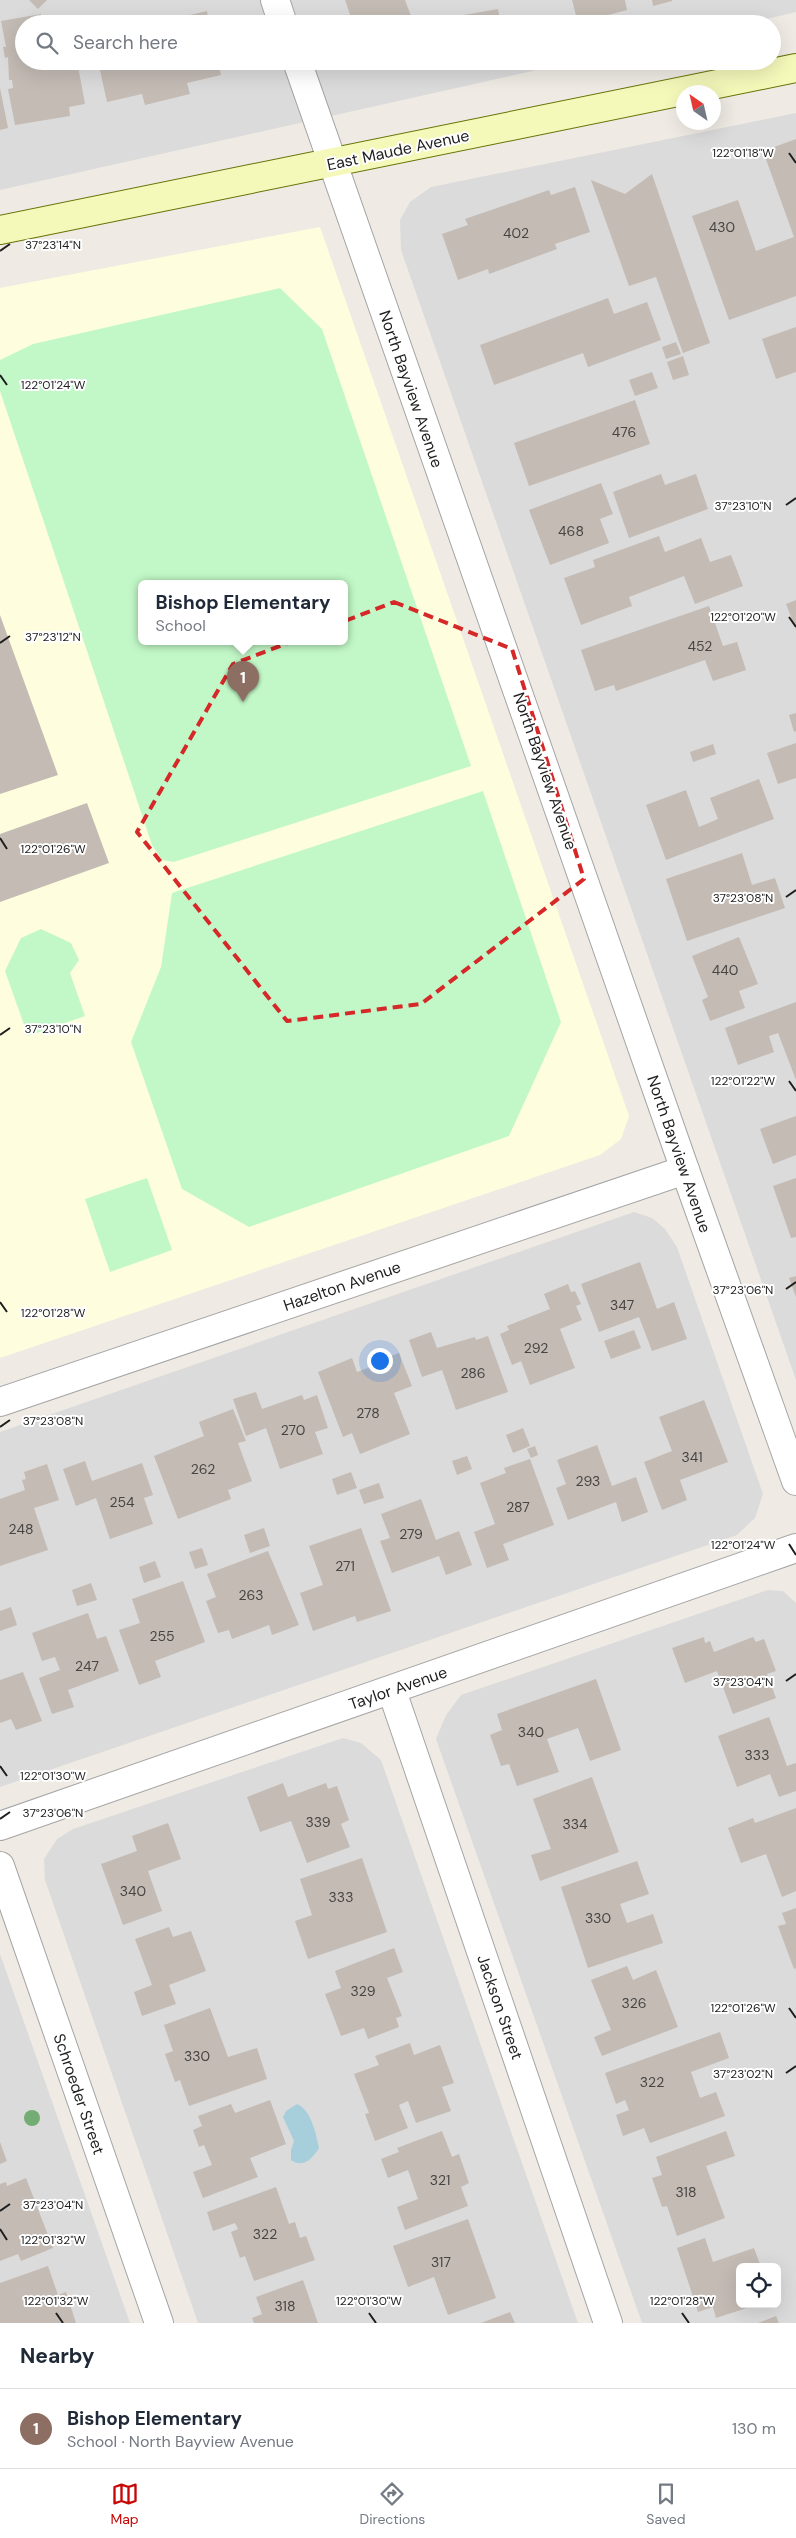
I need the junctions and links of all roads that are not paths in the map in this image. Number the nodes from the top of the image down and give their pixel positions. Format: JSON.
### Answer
{"nodes":[{"id":1,"x":275,"y":0,"type":"edge"},
{"id":2,"x":280,"y":15,"type":"edge"},
{"id":3,"x":796,"y":68,"type":"edge"},
{"id":4,"x":300,"y":70,"type":"edge"},
{"id":5,"x":333,"y":163,"type":"junction"},
{"id":6,"x":0,"y":230,"type":"edge"},
{"id":7,"x":685,"y":1170,"type":"junction"},
{"id":8,"x":0,"y":1402,"type":"edge"},
{"id":9,"x":796,"y":1481,"type":"edge"},
{"id":10,"x":796,"y":1548,"type":"edge"},
{"id":11,"x":392,"y":1690,"type":"junction"},
{"id":12,"x":0,"y":1826,"type":"edge"},
{"id":13,"x":0,"y":1866,"type":"edge"},
{"id":14,"x":158,"y":2323,"type":"edge"},
{"id":15,"x":608,"y":2323,"type":"edge"}],
"edges":[{"from":1,"to":2,"type":"street"},
{"from":3,"to":5,"type":"street","name":"East Maude Avenue"},
{"from":4,"to":5,"type":"street","name":"North Bayview Avenue"},
{"from":5,"to":6,"type":"street","name":"East Maude Avenue"},
{"from":5,"to":7,"type":"street","name":"North Bayview Avenue"},
{"from":7,"to":8,"type":"street","name":"Hazelton Avenue"},
{"from":7,"to":9,"type":"street","name":"North Bayview Avenue"},
{"from":10,"to":11,"type":"street","name":"Taylor Avenue"},
{"from":11,"to":12,"type":"street","name":"Taylor Avenue"},
{"from":11,"to":15,"type":"street","name":"Jackson Street"},
{"from":13,"to":14,"type":"street","name":"Schroeder Street"}]}
